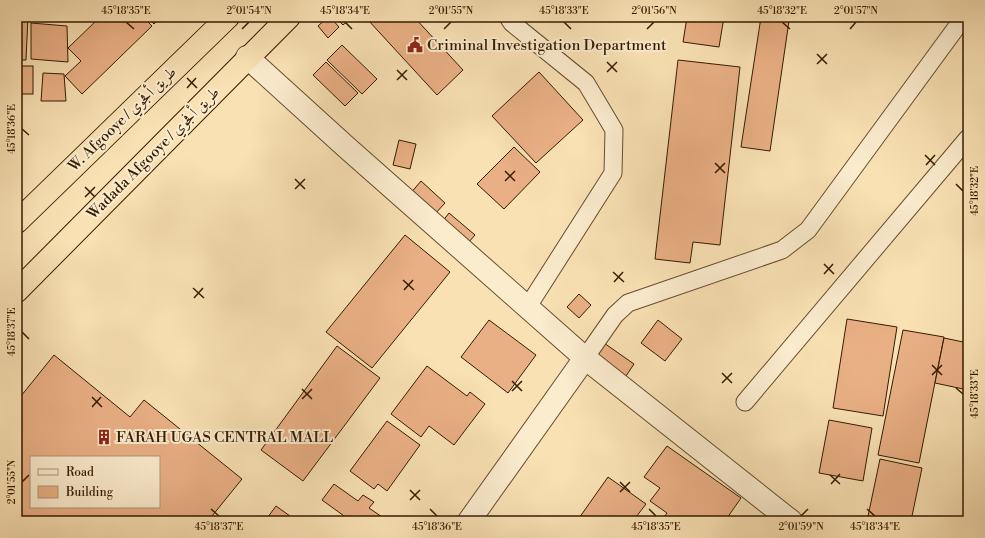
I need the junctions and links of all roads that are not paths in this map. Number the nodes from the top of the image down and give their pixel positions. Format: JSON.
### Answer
{"nodes":[{"id":1,"x":228,"y":17,"type":"edge"},
{"id":2,"x":289,"y":17,"type":"edge"},
{"id":3,"x":508,"y":17,"type":"edge"},
{"id":4,"x":964,"y":17,"type":"edge"},
{"id":5,"x":248,"y":57,"type":"junction"},
{"id":6,"x":968,"y":138,"type":"edge"},
{"id":7,"x":17,"y":222,"type":"edge"},
{"id":8,"x":17,"y":291,"type":"edge"},
{"id":9,"x":527,"y":308,"type":"junction"},
{"id":10,"x":585,"y":358,"type":"junction"},
{"id":11,"x":745,"y":402,"type":"dead end"},
{"id":12,"x":470,"y":521,"type":"edge"},
{"id":13,"x":791,"y":521,"type":"edge"}],
"edges":[{"from":1,"to":7,"type":"highway","name":"W. Afgooye / طريق أفجوي"},
{"from":2,"to":5,"type":"highway","name":"Wadada Afgooye / طريق أفجوي"},
{"from":3,"to":9,"type":"lane"},
{"from":4,"to":10,"type":"lane"},
{"from":5,"to":8,"type":"highway","name":"Wadada Afgooye / طريق أفجوي"},
{"from":5,"to":9,"type":"street"},
{"from":6,"to":11,"type":"lane"},
{"from":9,"to":10,"type":"street"},
{"from":10,"to":12,"type":"street"},
{"from":10,"to":13,"type":"street"}]}
